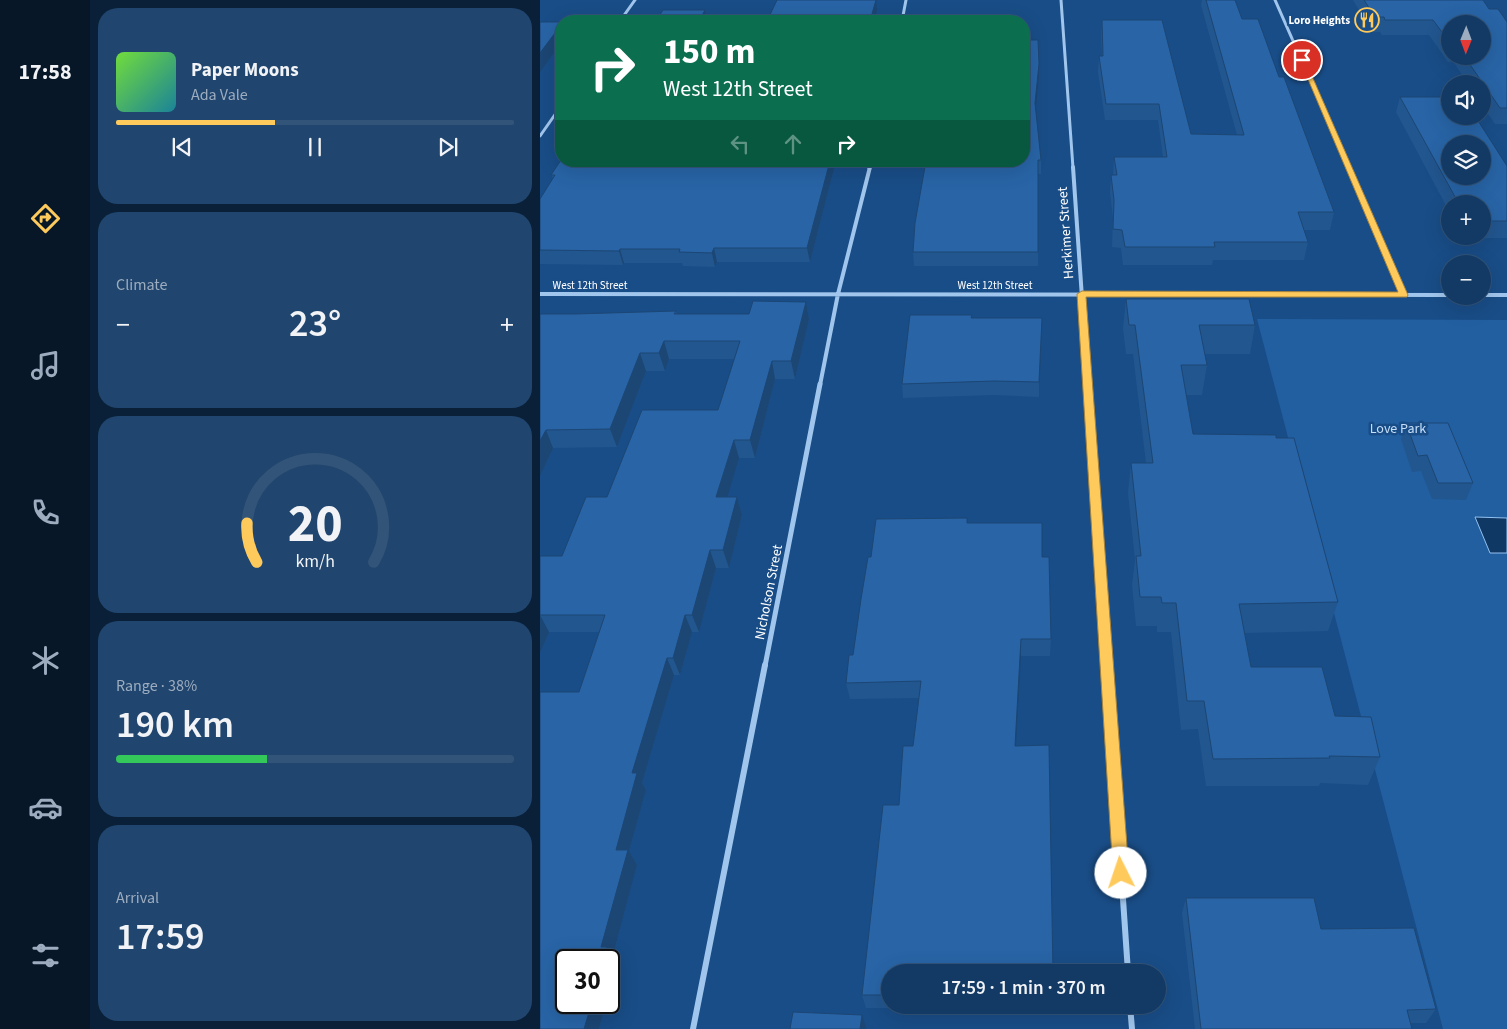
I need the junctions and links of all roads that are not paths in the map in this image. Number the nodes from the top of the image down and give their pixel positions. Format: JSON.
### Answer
{"nodes":[{"id":1,"x":635,"y":0,"type":"edge"},
{"id":2,"x":906,"y":0,"type":"edge"},
{"id":3,"x":1061,"y":0,"type":"edge"},
{"id":4,"x":1276,"y":0,"type":"edge"},
{"id":5,"x":624,"y":15,"type":"edge"},
{"id":6,"x":903,"y":15,"type":"edge"},
{"id":7,"x":555,"y":115,"type":"edge"},
{"id":8,"x":540,"y":136,"type":"edge"},
{"id":9,"x":870,"y":167,"type":"edge"},
{"id":10,"x":540,"y":294,"type":"edge"},
{"id":11,"x":838,"y":294,"type":"junction"},
{"id":12,"x":1082,"y":294,"type":"junction"},
{"id":13,"x":1404,"y":295,"type":"junction"},
{"id":14,"x":1441,"y":295,"type":"edge"},
{"id":15,"x":1491,"y":295,"type":"edge"},
{"id":16,"x":1507,"y":295,"type":"edge"},
{"id":17,"x":1127,"y":964,"type":"edge"},
{"id":18,"x":1131,"y":1014,"type":"edge"},
{"id":19,"x":694,"y":1029,"type":"edge"},
{"id":20,"x":1132,"y":1029,"type":"edge"}],
"edges":[{"from":1,"to":5,"type":"street"},
{"from":2,"to":6,"type":"street"},
{"from":3,"to":12,"type":"street","name":"Herkimer Street"},
{"from":4,"to":13,"type":"street"},
{"from":7,"to":8,"type":"street"},
{"from":9,"to":11,"type":"street","name":"Nicholson Street"},
{"from":10,"to":11,"type":"street","name":"West 12th Street"},
{"from":11,"to":12,"type":"street","name":"West 12th Street"},
{"from":11,"to":19,"type":"street","name":"Nicholson Street"},
{"from":12,"to":13,"type":"street","name":"West 12th Street"},
{"from":12,"to":17,"type":"street","name":"Herkimer Street"},
{"from":13,"to":14,"type":"street","name":"West 12th Street"},
{"from":15,"to":16,"type":"street"},
{"from":18,"to":20,"type":"street"}]}
